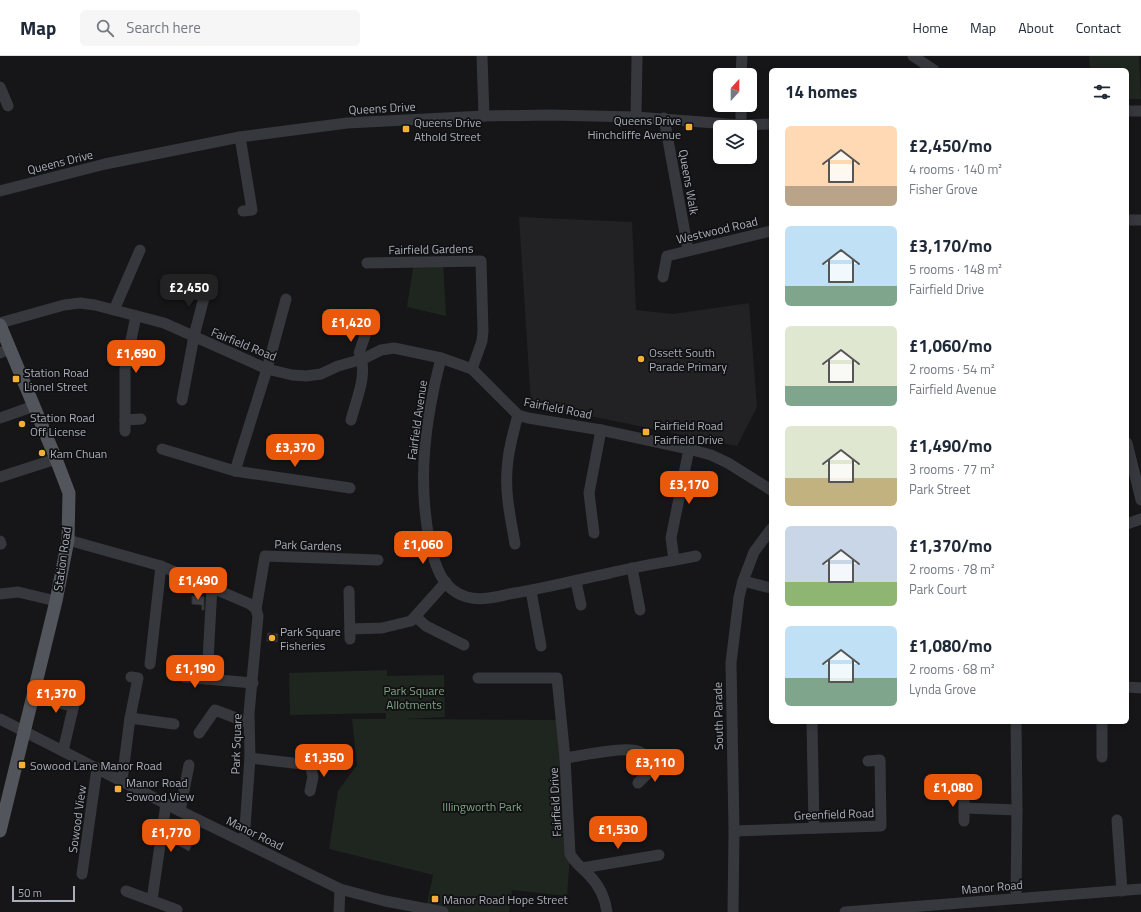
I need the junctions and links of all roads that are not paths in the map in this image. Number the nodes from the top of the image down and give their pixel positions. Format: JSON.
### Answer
{"nodes":[{"id":1,"x":482,"y":56,"type":"edge"},
{"id":2,"x":637,"y":56,"type":"edge"},
{"id":3,"x":742,"y":56,"type":"edge"},
{"id":4,"x":913,"y":56,"type":"edge"},
{"id":5,"x":741,"y":68,"type":"edge"},
{"id":6,"x":931,"y":68,"type":"edge"},
{"id":7,"x":0,"y":87,"type":"edge"},
{"id":8,"x":8,"y":106,"type":"dead end"},
{"id":9,"x":1129,"y":111,"type":"edge"},
{"id":10,"x":1141,"y":111,"type":"edge"},
{"id":11,"x":484,"y":116,"type":"junction"},
{"id":12,"x":636,"y":117,"type":"junction"},
{"id":13,"x":664,"y":118,"type":"junction"},
{"id":14,"x":713,"y":122,"type":"edge"},
{"id":15,"x":757,"y":124,"type":"edge"},
{"id":16,"x":769,"y":124,"type":"edge"},
{"id":17,"x":240,"y":137,"type":"junction"},
{"id":18,"x":0,"y":191,"type":"edge"},
{"id":19,"x":243,"y":212,"type":"dead end"},
{"id":20,"x":1129,"y":220,"type":"edge"},
{"id":21,"x":1141,"y":220,"type":"edge"},
{"id":22,"x":769,"y":231,"type":"edge"},
{"id":23,"x":140,"y":250,"type":"dead end"},
{"id":24,"x":688,"y":250,"type":"junction"},
{"id":25,"x":368,"y":263,"type":"dead end"},
{"id":26,"x":663,"y":277,"type":"dead end"},
{"id":27,"x":207,"y":286,"type":"dead end"},
{"id":28,"x":286,"y":299,"type":"dead end"},
{"id":29,"x":114,"y":310,"type":"junction"},
{"id":30,"x":136,"y":316,"type":"junction"},
{"id":31,"x":0,"y":324,"type":"edge"},
{"id":32,"x":369,"y":324,"type":"dead end"},
{"id":33,"x":194,"y":336,"type":"junction"},
{"id":34,"x":5,"y":351,"type":"edge"},
{"id":35,"x":441,"y":358,"type":"junction"},
{"id":36,"x":362,"y":359,"type":"junction"},
{"id":37,"x":267,"y":369,"type":"junction"},
{"id":38,"x":472,"y":369,"type":"junction"},
{"id":39,"x":182,"y":400,"type":"dead end"},
{"id":40,"x":34,"y":406,"type":"junction"},
{"id":41,"x":518,"y":415,"type":"junction"},
{"id":42,"x":0,"y":418,"type":"edge"},
{"id":43,"x":141,"y":419,"type":"dead end"},
{"id":44,"x":351,"y":420,"type":"dead end"},
{"id":45,"x":601,"y":430,"type":"junction"},
{"id":46,"x":689,"y":448,"type":"junction"},
{"id":47,"x":162,"y":449,"type":"dead end"},
{"id":48,"x":1129,"y":450,"type":"edge"},
{"id":49,"x":56,"y":459,"type":"junction"},
{"id":50,"x":235,"y":471,"type":"junction"},
{"id":51,"x":0,"y":477,"type":"edge"},
{"id":52,"x":350,"y":488,"type":"dead end"},
{"id":53,"x":769,"y":489,"type":"edge"},
{"id":54,"x":1141,"y":500,"type":"edge"},
{"id":55,"x":1141,"y":519,"type":"edge"},
{"id":56,"x":1129,"y":523,"type":"edge"},
{"id":57,"x":769,"y":532,"type":"edge"},
{"id":58,"x":594,"y":533,"type":"dead end"},
{"id":59,"x":68,"y":540,"type":"junction"},
{"id":60,"x":515,"y":544,"type":"dead end"},
{"id":61,"x":696,"y":556,"type":"dead end"},
{"id":62,"x":378,"y":560,"type":"dead end"},
{"id":63,"x":674,"y":560,"type":"junction"},
{"id":64,"x":161,"y":566,"type":"junction"},
{"id":65,"x":632,"y":568,"type":"junction"},
{"id":66,"x":744,"y":581,"type":"junction"},
{"id":67,"x":446,"y":582,"type":"junction"},
{"id":68,"x":576,"y":582,"type":"junction"},
{"id":69,"x":212,"y":586,"type":"junction"},
{"id":70,"x":769,"y":587,"type":"edge"},
{"id":71,"x":350,"y":591,"type":"dead end"},
{"id":72,"x":531,"y":591,"type":"junction"},
{"id":73,"x":0,"y":594,"type":"edge"},
{"id":74,"x":56,"y":601,"type":"junction"},
{"id":75,"x":581,"y":605,"type":"dead end"},
{"id":76,"x":256,"y":609,"type":"junction"},
{"id":77,"x":640,"y":610,"type":"dead end"},
{"id":78,"x":416,"y":617,"type":"junction"},
{"id":79,"x":464,"y":645,"type":"dead end"},
{"id":80,"x":541,"y":646,"type":"dead end"},
{"id":81,"x":150,"y":664,"type":"dead end"},
{"id":82,"x":131,"y":677,"type":"dead end"},
{"id":83,"x":184,"y":677,"type":"dead end"},
{"id":84,"x":208,"y":678,"type":"junction"},
{"id":85,"x":478,"y":678,"type":"dead end"},
{"id":86,"x":253,"y":683,"type":"junction"},
{"id":87,"x":1129,"y":687,"type":"edge"},
{"id":88,"x":1141,"y":688,"type":"edge"},
{"id":89,"x":46,"y":700,"type":"dead end"},
{"id":90,"x":130,"y":718,"type":"junction"},
{"id":91,"x":0,"y":719,"type":"edge"},
{"id":92,"x":249,"y":723,"type":"junction"},
{"id":93,"x":174,"y":724,"type":"dead end"},
{"id":94,"x":812,"y":724,"type":"edge"},
{"id":95,"x":1016,"y":724,"type":"edge"},
{"id":96,"x":1102,"y":724,"type":"edge"},
{"id":97,"x":23,"y":730,"type":"junction"},
{"id":98,"x":199,"y":733,"type":"dead end"},
{"id":99,"x":63,"y":751,"type":"junction"},
{"id":100,"x":325,"y":756,"type":"dead end"},
{"id":101,"x":1102,"y":757,"type":"dead end"},
{"id":102,"x":250,"y":758,"type":"junction"},
{"id":103,"x":565,"y":758,"type":"junction"},
{"id":104,"x":868,"y":761,"type":"dead end"},
{"id":105,"x":189,"y":765,"type":"dead end"},
{"id":106,"x":310,"y":765,"type":"junction"},
{"id":107,"x":97,"y":768,"type":"junction"},
{"id":108,"x":665,"y":768,"type":"dead end"},
{"id":109,"x":652,"y":770,"type":"junction"},
{"id":110,"x":122,"y":780,"type":"junction"},
{"id":111,"x":638,"y":783,"type":"dead end"},
{"id":112,"x":310,"y":791,"type":"dead end"},
{"id":113,"x":964,"y":794,"type":"dead end"},
{"id":114,"x":166,"y":804,"type":"junction"},
{"id":115,"x":964,"y":808,"type":"junction"},
{"id":116,"x":1017,"y":810,"type":"junction"},
{"id":117,"x":180,"y":811,"type":"junction"},
{"id":118,"x":1117,"y":820,"type":"dead end"},
{"id":119,"x":964,"y":821,"type":"dead end"},
{"id":120,"x":814,"y":828,"type":"junction"},
{"id":121,"x":0,"y":831,"type":"edge"},
{"id":122,"x":734,"y":831,"type":"junction"},
{"id":123,"x":244,"y":842,"type":"junction"},
{"id":124,"x":659,"y":854,"type":"dead end"},
{"id":125,"x":582,"y":868,"type":"junction"},
{"id":126,"x":82,"y":874,"type":"dead end"},
{"id":127,"x":340,"y":889,"type":"junction"},
{"id":128,"x":1141,"y":889,"type":"edge"},
{"id":129,"x":126,"y":891,"type":"dead end"},
{"id":130,"x":1122,"y":891,"type":"junction"},
{"id":131,"x":1016,"y":898,"type":"junction"},
{"id":132,"x":152,"y":900,"type":"junction"},
{"id":133,"x":177,"y":910,"type":"dead end"},
{"id":134,"x":339,"y":912,"type":"edge"},
{"id":135,"x":443,"y":912,"type":"edge"},
{"id":136,"x":607,"y":912,"type":"edge"},
{"id":137,"x":733,"y":912,"type":"edge"},
{"id":138,"x":845,"y":912,"type":"edge"}],
"edges":[{"from":1,"to":11,"type":"street"},
{"from":2,"to":12,"type":"street"},
{"from":3,"to":5,"type":"street"},
{"from":4,"to":6,"type":"street"},
{"from":7,"to":8,"type":"street"},
{"from":9,"to":10,"type":"street"},
{"from":11,"to":12,"type":"street","name":"Queens Drive"},
{"from":11,"to":17,"type":"street","name":"Queens Drive"},
{"from":12,"to":13,"type":"street","name":"Queens Drive"},
{"from":13,"to":14,"type":"street","name":"Queens Drive"},
{"from":13,"to":24,"type":"street","name":"Queens Walk"},
{"from":15,"to":16,"type":"street","name":"Queens Drive"},
{"from":17,"to":18,"type":"street","name":"Queens Drive"},
{"from":17,"to":19,"type":"street"},
{"from":20,"to":21,"type":"street"},
{"from":22,"to":24,"type":"street","name":"Westwood Road"},
{"from":23,"to":29,"type":"street"},
{"from":24,"to":26,"type":"street","name":"Westwood Road"},
{"from":25,"to":38,"type":"street","name":"Fairfield Gardens"},
{"from":27,"to":33,"type":"street"},
{"from":28,"to":37,"type":"street"},
{"from":29,"to":30,"type":"street","name":"Fairfield Road"},
{"from":29,"to":31,"type":"street","name":"Fairfield Road"},
{"from":30,"to":33,"type":"street","name":"Fairfield Road"},
{"from":30,"to":43,"type":"street"},
{"from":31,"to":34,"type":"main road","name":"Station Road"},
{"from":32,"to":36,"type":"street"},
{"from":33,"to":37,"type":"street","name":"Fairfield Road"},
{"from":33,"to":39,"type":"street"},
{"from":34,"to":40,"type":"main road","name":"Station Road"},
{"from":35,"to":36,"type":"street","name":"Fairfield Road"},
{"from":35,"to":38,"type":"street","name":"Fairfield Road"},
{"from":35,"to":67,"type":"street","name":"Fairfield Avenue"},
{"from":36,"to":37,"type":"street","name":"Fairfield Road"},
{"from":36,"to":44,"type":"street"},
{"from":37,"to":50,"type":"street"},
{"from":38,"to":41,"type":"street","name":"Fairfield Road"},
{"from":40,"to":42,"type":"street"},
{"from":40,"to":49,"type":"main road","name":"Station Road"},
{"from":41,"to":45,"type":"street","name":"Fairfield Road"},
{"from":41,"to":60,"type":"street"},
{"from":45,"to":46,"type":"street","name":"Fairfield Road"},
{"from":45,"to":58,"type":"street"},
{"from":46,"to":53,"type":"street","name":"Fairfield Road"},
{"from":46,"to":63,"type":"street"},
{"from":47,"to":50,"type":"street"},
{"from":48,"to":54,"type":"street"},
{"from":49,"to":51,"type":"street"},
{"from":49,"to":59,"type":"main road","name":"Station Road"},
{"from":50,"to":52,"type":"street"},
{"from":55,"to":56,"type":"street"},
{"from":57,"to":66,"type":"street","name":"South Parade"},
{"from":59,"to":64,"type":"street"},
{"from":59,"to":74,"type":"main road","name":"Station Road"},
{"from":61,"to":63,"type":"street"},
{"from":62,"to":76,"type":"street","name":"Park Gardens"},
{"from":63,"to":65,"type":"street"},
{"from":64,"to":69,"type":"street"},
{"from":64,"to":81,"type":"street"},
{"from":65,"to":68,"type":"street","name":"Fairfield Avenue"},
{"from":65,"to":77,"type":"street"},
{"from":66,"to":70,"type":"street"},
{"from":66,"to":122,"type":"street","name":"South Parade"},
{"from":67,"to":72,"type":"street","name":"Fairfield Avenue"},
{"from":67,"to":78,"type":"street"},
{"from":68,"to":72,"type":"street","name":"Fairfield Avenue"},
{"from":68,"to":75,"type":"street"},
{"from":69,"to":76,"type":"street"},
{"from":69,"to":84,"type":"street"},
{"from":71,"to":78,"type":"street"},
{"from":72,"to":80,"type":"street"},
{"from":73,"to":74,"type":"street"},
{"from":74,"to":97,"type":"main road","name":"Station Road"},
{"from":76,"to":86,"type":"street","name":"Park Square"},
{"from":78,"to":79,"type":"street"},
{"from":82,"to":90,"type":"street"},
{"from":83,"to":84,"type":"street"},
{"from":84,"to":86,"type":"street"},
{"from":85,"to":103,"type":"street","name":"Fairfield Drive"},
{"from":86,"to":92,"type":"street","name":"Park Square"},
{"from":87,"to":88,"type":"street"},
{"from":89,"to":99,"type":"street"},
{"from":90,"to":93,"type":"street"},
{"from":90,"to":110,"type":"street"},
{"from":91,"to":97,"type":"street","name":"Manor Road"},
{"from":92,"to":98,"type":"street"},
{"from":92,"to":102,"type":"street","name":"Park Square"},
{"from":94,"to":120,"type":"street"},
{"from":95,"to":116,"type":"street"},
{"from":96,"to":101,"type":"street"},
{"from":97,"to":99,"type":"street","name":"Manor Road"},
{"from":97,"to":121,"type":"main road","name":"Station Road"},
{"from":99,"to":107,"type":"street","name":"Manor Road"},
{"from":100,"to":106,"type":"street"},
{"from":102,"to":106,"type":"street"},
{"from":102,"to":123,"type":"street","name":"Park Square"},
{"from":103,"to":109,"type":"street"},
{"from":103,"to":125,"type":"street","name":"Fairfield Drive"},
{"from":104,"to":120,"type":"street","name":"Greenfield Road"},
{"from":105,"to":117,"type":"street"},
{"from":106,"to":112,"type":"street"},
{"from":107,"to":110,"type":"street","name":"Manor Road"},
{"from":107,"to":126,"type":"street","name":"Sowood View"},
{"from":108,"to":109,"type":"street"},
{"from":109,"to":111,"type":"street"},
{"from":110,"to":114,"type":"street","name":"Manor Road"},
{"from":113,"to":115,"type":"street"},
{"from":114,"to":117,"type":"street","name":"Manor Road"},
{"from":114,"to":132,"type":"street"},
{"from":115,"to":116,"type":"street"},
{"from":115,"to":119,"type":"street"},
{"from":116,"to":131,"type":"street"},
{"from":117,"to":123,"type":"street","name":"Manor Road"},
{"from":118,"to":130,"type":"street"},
{"from":120,"to":122,"type":"street","name":"Greenfield Road"},
{"from":122,"to":137,"type":"street","name":"South Parade"},
{"from":123,"to":127,"type":"street","name":"Manor Road"},
{"from":124,"to":125,"type":"street"},
{"from":125,"to":136,"type":"street","name":"Fairfield Drive"},
{"from":127,"to":134,"type":"street"},
{"from":127,"to":135,"type":"street","name":"Manor Road"},
{"from":128,"to":130,"type":"street","name":"Manor Road"},
{"from":129,"to":132,"type":"street"},
{"from":130,"to":131,"type":"street","name":"Manor Road"},
{"from":131,"to":138,"type":"street","name":"Manor Road"},
{"from":132,"to":133,"type":"street"}]}
